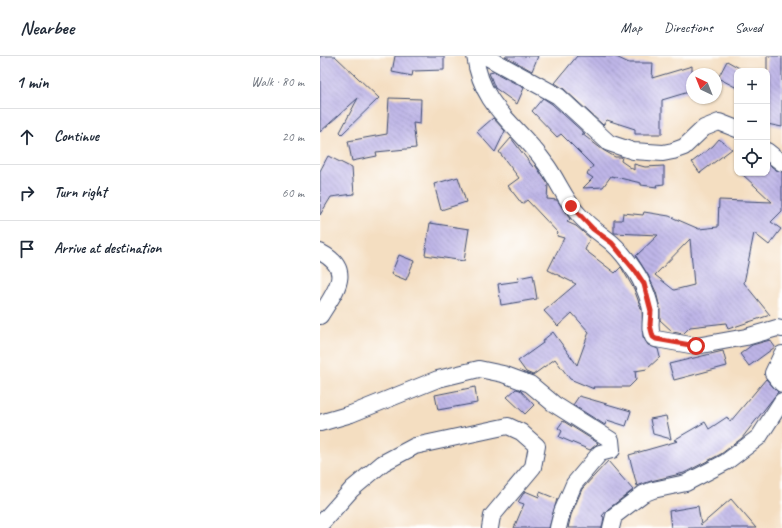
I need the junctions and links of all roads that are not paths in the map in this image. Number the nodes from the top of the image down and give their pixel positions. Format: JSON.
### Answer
{"nodes":[{"id":1,"x":475,"y":56,"type":"edge"},
{"id":2,"x":485,"y":56,"type":"edge"},
{"id":3,"x":734,"y":128,"type":"edge"},
{"id":4,"x":770,"y":154,"type":"edge"},
{"id":5,"x":782,"y":164,"type":"edge"},
{"id":6,"x":320,"y":252,"type":"edge"},
{"id":7,"x":320,"y":316,"type":"edge"},
{"id":8,"x":782,"y":329,"type":"edge"},
{"id":9,"x":782,"y":354,"type":"edge"},
{"id":10,"x":782,"y":384,"type":"edge"},
{"id":11,"x":782,"y":401,"type":"edge"},
{"id":12,"x":320,"y":423,"type":"edge"},
{"id":13,"x":320,"y":525,"type":"edge"},
{"id":14,"x":490,"y":528,"type":"edge"},
{"id":15,"x":558,"y":528,"type":"edge"},
{"id":16,"x":612,"y":528,"type":"edge"}],
"edges":[{"from":1,"to":8,"type":"street"},
{"from":2,"to":3,"type":"street"},
{"from":4,"to":5,"type":"street"},
{"from":6,"to":7,"type":"street"},
{"from":9,"to":10,"type":"street"},
{"from":11,"to":16,"type":"street"},
{"from":12,"to":15,"type":"street"},
{"from":13,"to":14,"type":"street"}]}
